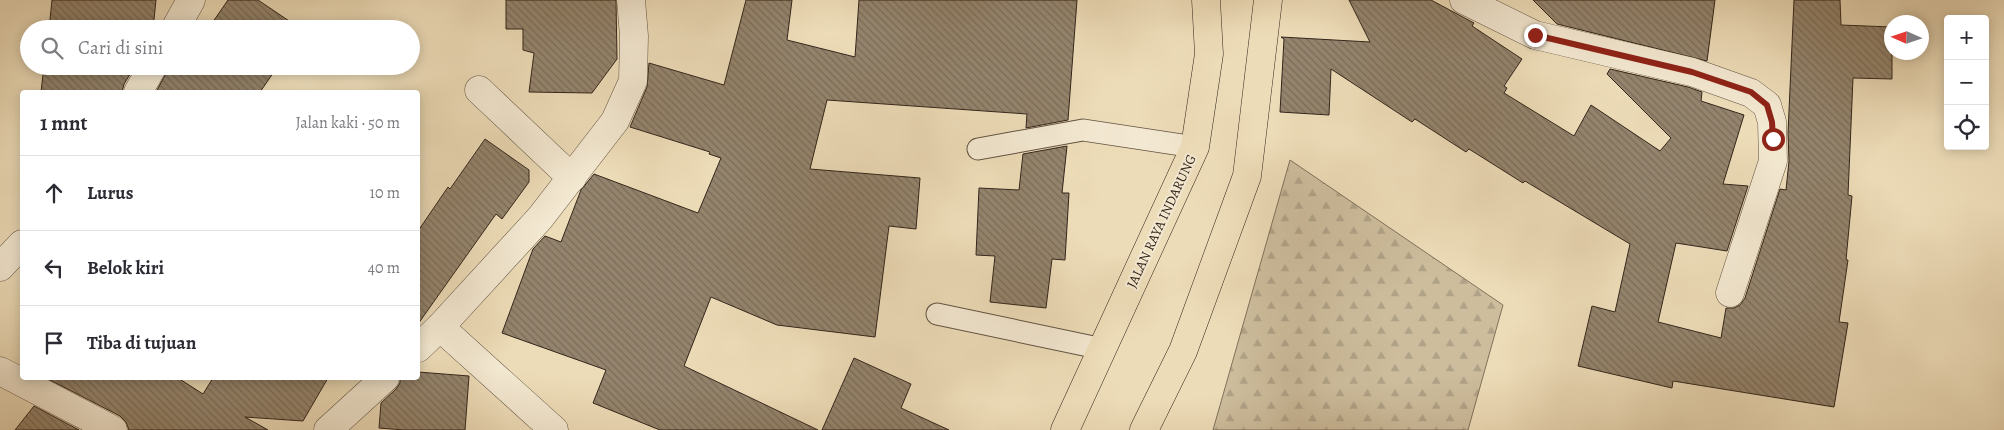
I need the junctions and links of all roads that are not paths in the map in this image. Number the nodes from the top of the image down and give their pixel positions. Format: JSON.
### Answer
{"nodes":[{"id":1,"x":191,"y":0,"type":"edge"},
{"id":2,"x":631,"y":0,"type":"edge"},
{"id":3,"x":1206,"y":0,"type":"edge"},
{"id":4,"x":1268,"y":0,"type":"edge"},
{"id":5,"x":1464,"y":0,"type":"edge"},
{"id":6,"x":180,"y":20,"type":"edge"},
{"id":7,"x":148,"y":75,"type":"edge"},
{"id":8,"x":139,"y":90,"type":"edge"},
{"id":9,"x":479,"y":90,"type":"dead end"},
{"id":10,"x":1195,"y":147,"type":"junction"},
{"id":11,"x":978,"y":149,"type":"dead end"},
{"id":12,"x":572,"y":178,"type":"junction"},
{"id":13,"x":20,"y":246,"type":"edge"},
{"id":14,"x":0,"y":267,"type":"edge"},
{"id":15,"x":1730,"y":293,"type":"dead end"},
{"id":16,"x":938,"y":314,"type":"dead end"},
{"id":17,"x":440,"y":327,"type":"junction"},
{"id":18,"x":420,"y":346,"type":"edge"},
{"id":19,"x":1103,"y":349,"type":"junction"},
{"id":20,"x":0,"y":371,"type":"edge"},
{"id":21,"x":383,"y":380,"type":"edge"},
{"id":22,"x":113,"y":430,"type":"edge"},
{"id":23,"x":328,"y":430,"type":"edge"},
{"id":24,"x":554,"y":430,"type":"edge"},
{"id":25,"x":1064,"y":430,"type":"edge"},
{"id":26,"x":1144,"y":430,"type":"edge"}],
"edges":[{"from":1,"to":6,"type":"street"},
{"from":2,"to":12,"type":"street"},
{"from":3,"to":10,"type":"highway","name":"JALAN RAYA INDARUNG"},
{"from":4,"to":26,"type":"highway"},
{"from":5,"to":15,"type":"street"},
{"from":7,"to":8,"type":"street"},
{"from":9,"to":12,"type":"street"},
{"from":10,"to":11,"type":"lane"},
{"from":10,"to":19,"type":"highway","name":"JALAN RAYA INDARUNG"},
{"from":12,"to":17,"type":"street"},
{"from":13,"to":14,"type":"street"},
{"from":16,"to":19,"type":"lane"},
{"from":17,"to":18,"type":"street"},
{"from":17,"to":24,"type":"street"},
{"from":19,"to":25,"type":"highway","name":"JALAN RAYA INDARUNG"},
{"from":20,"to":22,"type":"street"},
{"from":21,"to":23,"type":"street"}]}
